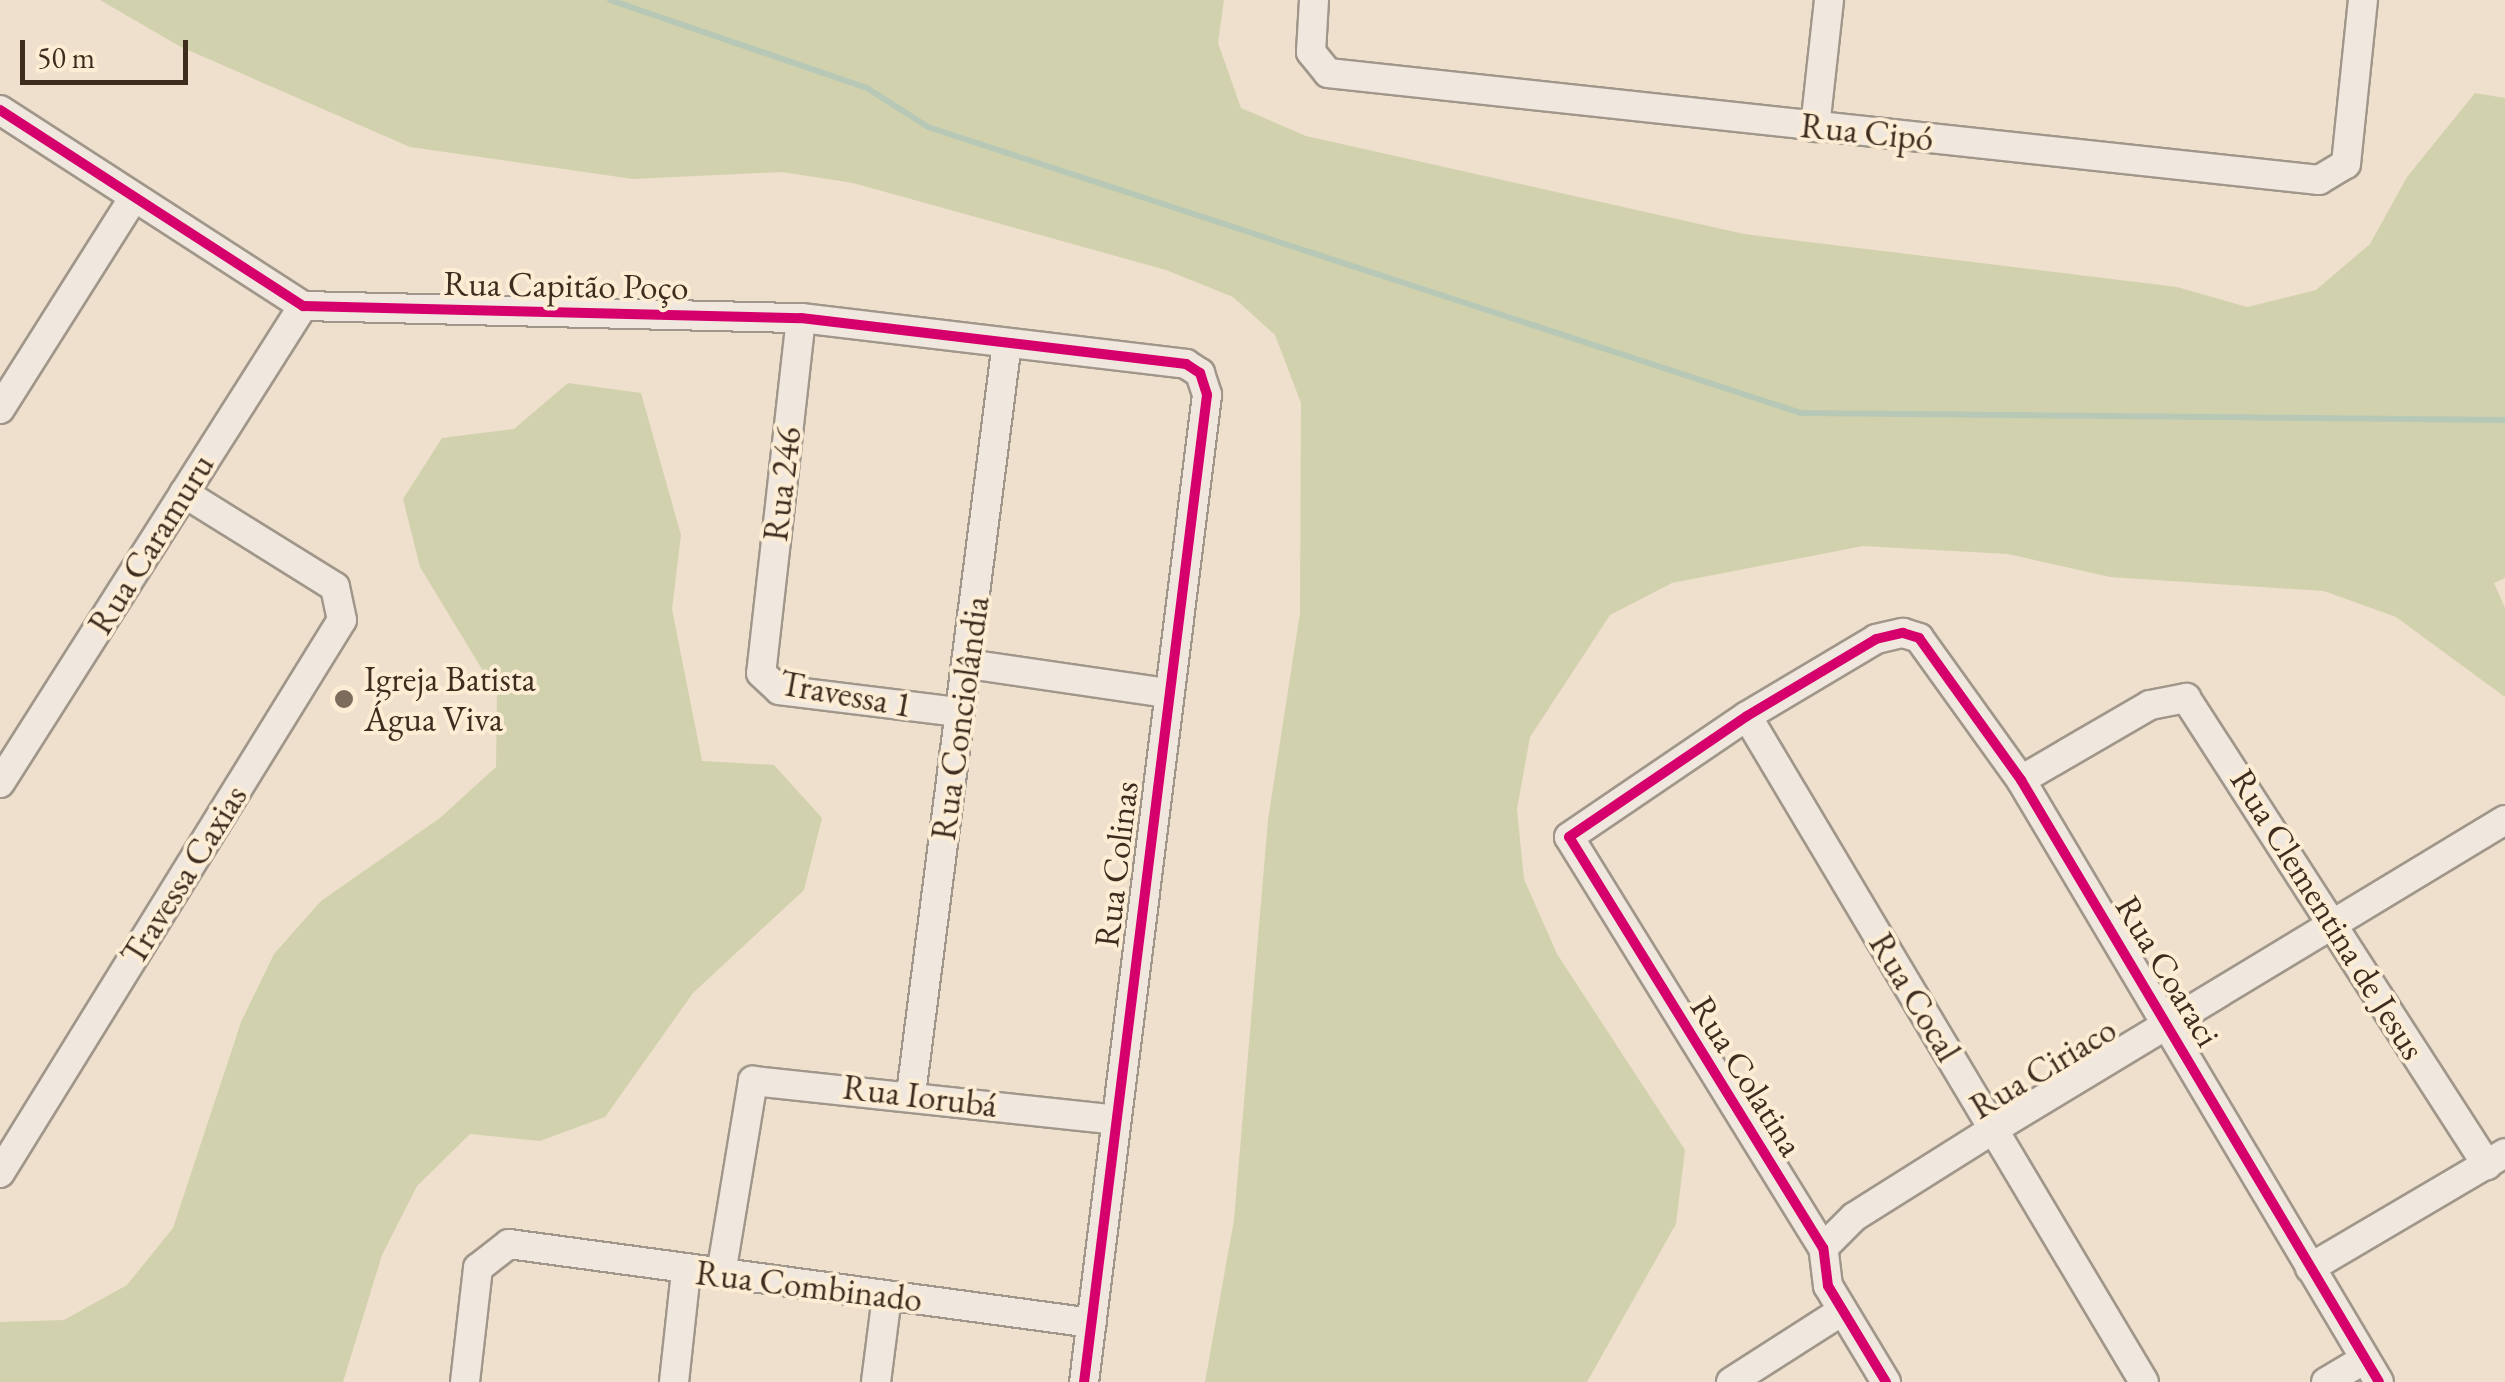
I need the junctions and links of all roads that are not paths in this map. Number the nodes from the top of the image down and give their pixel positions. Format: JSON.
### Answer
{"nodes":[{"id":1,"x":1314,"y":0,"type":"edge"},
{"id":2,"x":1829,"y":0,"type":"edge"},
{"id":3,"x":2364,"y":0,"type":"edge"},
{"id":4,"x":0,"y":110,"type":"edge"},
{"id":5,"x":1815,"y":127,"type":"junction"},
{"id":6,"x":133,"y":200,"type":"junction"},
{"id":7,"x":303,"y":306,"type":"junction"},
{"id":8,"x":801,"y":318,"type":"junction"},
{"id":9,"x":1007,"y":343,"type":"junction"},
{"id":10,"x":1186,"y":364,"type":"joint"},
{"id":11,"x":0,"y":408,"type":"edge"},
{"id":12,"x":184,"y":493,"type":"junction"},
{"id":13,"x":762,"y":651,"type":"joint"},
{"id":14,"x":968,"y":664,"type":"junction"},
{"id":15,"x":1166,"y":693,"type":"junction"},
{"id":16,"x":959,"y":712,"type":"junction"},
{"id":17,"x":1747,"y":716,"type":"junction"},
{"id":18,"x":2021,"y":780,"type":"junction"},
{"id":19,"x":0,"y":783,"type":"edge"},
{"id":20,"x":2505,"y":820,"type":"edge"},
{"id":21,"x":2334,"y":922,"type":"junction"},
{"id":22,"x":2168,"y":1024,"type":"junction"},
{"id":23,"x":911,"y":1094,"type":"junction"},
{"id":24,"x":1111,"y":1119,"type":"junction"},
{"id":25,"x":1994,"y":1129,"type":"junction"},
{"id":26,"x":2496,"y":1159,"type":"edge"},
{"id":27,"x":0,"y":1173,"type":"edge"},
{"id":28,"x":1823,"y":1248,"type":"junction"},
{"id":29,"x":2310,"y":1268,"type":"junction"},
{"id":30,"x":686,"y":1271,"type":"junction"},
{"id":31,"x":722,"y":1274,"type":"junction"},
{"id":32,"x":887,"y":1296,"type":"junction"},
{"id":33,"x":1842,"y":1311,"type":"junction"},
{"id":34,"x":1092,"y":1323,"type":"junction"},
{"id":35,"x":2372,"y":1370,"type":"edge"},
{"id":36,"x":465,"y":1382,"type":"edge"},
{"id":37,"x":674,"y":1382,"type":"edge"},
{"id":38,"x":876,"y":1382,"type":"edge"},
{"id":39,"x":1084,"y":1382,"type":"edge"},
{"id":40,"x":1731,"y":1382,"type":"edge"},
{"id":41,"x":1886,"y":1382,"type":"edge"},
{"id":42,"x":2144,"y":1382,"type":"edge"},
{"id":43,"x":2326,"y":1382,"type":"edge"}],
"edges":[{"from":1,"to":5,"type":"street","name":"Rua Cipó"},
{"from":2,"to":5,"type":"street"},
{"from":3,"to":5,"type":"street","name":"Rua Cipó"},
{"from":4,"to":6,"type":"street"},
{"from":6,"to":7,"type":"street"},
{"from":6,"to":11,"type":"street"},
{"from":7,"to":8,"type":"street","name":"Rua Capitão Poço"},
{"from":7,"to":12,"type":"street","name":"Rua Caramuru"},
{"from":8,"to":9,"type":"street","name":"Rua Capitão Poço"},
{"from":8,"to":13,"type":"street","name":"Rua 246"},
{"from":9,"to":10,"type":"street","name":"Rua Capitão Poço"},
{"from":9,"to":14,"type":"street","name":"Rua Conciolândia"},
{"from":10,"to":15,"type":"street","name":"Rua Colinas"},
{"from":12,"to":19,"type":"street","name":"Rua Caramuru"},
{"from":12,"to":27,"type":"street","name":"Travessa Caxias"},
{"from":13,"to":16,"type":"street","name":"Travessa 1"},
{"from":14,"to":15,"type":"street"},
{"from":14,"to":16,"type":"street","name":"Rua Conciolândia"},
{"from":15,"to":24,"type":"street","name":"Rua Colinas"},
{"from":16,"to":23,"type":"street","name":"Rua Conciolândia"},
{"from":17,"to":18,"type":"street","name":"Rua Coaraci"},
{"from":17,"to":25,"type":"street","name":"Rua Cocal"},
{"from":17,"to":28,"type":"street","name":"Rua Colatina"},
{"from":18,"to":21,"type":"street","name":"Rua Clementina de Jesus"},
{"from":18,"to":22,"type":"street","name":"Rua Coaraci"},
{"from":20,"to":21,"type":"street","name":"Rua Ciriaco"},
{"from":21,"to":22,"type":"street","name":"Rua Ciriaco"},
{"from":21,"to":26,"type":"street","name":"Rua Clementina de Jesus"},
{"from":22,"to":25,"type":"street","name":"Rua Ciriaco"},
{"from":22,"to":29,"type":"street","name":"Rua Coaraci"},
{"from":23,"to":24,"type":"street","name":"Rua Iorubá"},
{"from":23,"to":31,"type":"street","name":"Rua Iorubá"},
{"from":24,"to":34,"type":"street","name":"Rua Colinas"},
{"from":25,"to":28,"type":"street","name":"Rua Ciriaco"},
{"from":25,"to":42,"type":"street","name":"Rua Cocal"},
{"from":26,"to":29,"type":"street"},
{"from":28,"to":33,"type":"street","name":"Rua Colatina"},
{"from":29,"to":35,"type":"street","name":"Rua Coaraci"},
{"from":30,"to":31,"type":"street","name":"Rua Combinado"},
{"from":30,"to":36,"type":"street","name":"Rua Combinado"},
{"from":30,"to":37,"type":"street"},
{"from":31,"to":32,"type":"street","name":"Rua Combinado"},
{"from":32,"to":34,"type":"street","name":"Rua Combinado"},
{"from":32,"to":38,"type":"street"},
{"from":33,"to":40,"type":"street"},
{"from":33,"to":41,"type":"street","name":"Rua Colatina"},
{"from":34,"to":39,"type":"street","name":"Rua Colinas"},
{"from":35,"to":43,"type":"street"}]}
